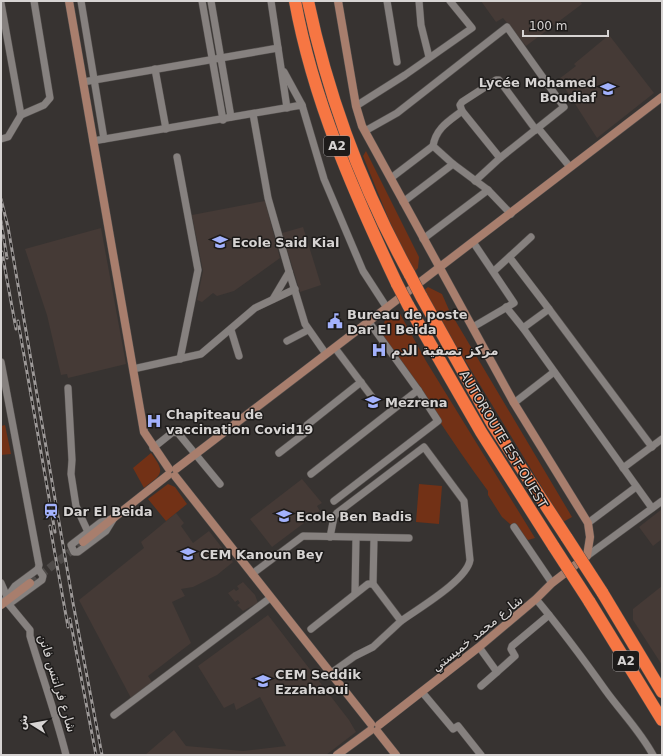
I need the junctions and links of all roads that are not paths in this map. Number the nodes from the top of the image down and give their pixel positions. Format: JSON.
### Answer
{"nodes":[{"id":1,"x":34,"y":1,"type":"edge"},
{"id":2,"x":69,"y":1,"type":"edge"},
{"id":3,"x":82,"y":1,"type":"edge"},
{"id":4,"x":202,"y":1,"type":"edge"},
{"id":5,"x":211,"y":1,"type":"edge"},
{"id":6,"x":271,"y":1,"type":"edge"},
{"id":7,"x":295,"y":1,"type":"edge"},
{"id":8,"x":308,"y":1,"type":"edge"},
{"id":9,"x":338,"y":1,"type":"edge"},
{"id":10,"x":387,"y":1,"type":"edge"},
{"id":11,"x":419,"y":1,"type":"edge"},
{"id":12,"x":450,"y":1,"type":"edge"},
{"id":13,"x":1,"y":3,"type":"edge"},
{"id":14,"x":278,"y":48,"type":"junction"},
{"id":15,"x":428,"y":57,"type":"junction"},
{"id":16,"x":221,"y":58,"type":"junction"},
{"id":17,"x":212,"y":59,"type":"junction"},
{"id":18,"x":396,"y":62,"type":"dead end"},
{"id":19,"x":281,"y":67,"type":"junction"},
{"id":20,"x":155,"y":69,"type":"junction"},
{"id":21,"x":95,"y":80,"type":"junction"},
{"id":22,"x":83,"y":82,"type":"junction"},
{"id":23,"x":662,"y":97,"type":"edge"},
{"id":24,"x":302,"y":105,"type":"junction"},
{"id":25,"x":356,"y":106,"type":"junction"},
{"id":26,"x":287,"y":108,"type":"junction"},
{"id":27,"x":462,"y":111,"type":"junction"},
{"id":28,"x":253,"y":114,"type":"junction"},
{"id":29,"x":21,"y":115,"type":"junction"},
{"id":30,"x":231,"y":118,"type":"junction"},
{"id":31,"x":223,"y":120,"type":"junction"},
{"id":32,"x":166,"y":129,"type":"junction"},
{"id":33,"x":537,"y":129,"type":"junction"},
{"id":34,"x":365,"y":131,"type":"junction"},
{"id":35,"x":1,"y":139,"type":"edge"},
{"id":36,"x":104,"y":139,"type":"junction"},
{"id":37,"x":93,"y":141,"type":"junction"},
{"id":38,"x":433,"y":146,"type":"junction"},
{"id":39,"x":177,"y":157,"type":"dead end"},
{"id":40,"x":500,"y":158,"type":"junction"},
{"id":41,"x":453,"y":164,"type":"junction"},
{"id":42,"x":570,"y":168,"type":"junction"},
{"id":43,"x":391,"y":178,"type":"junction"},
{"id":44,"x":475,"y":181,"type":"junction"},
{"id":45,"x":488,"y":190,"type":"junction"},
{"id":46,"x":403,"y":202,"type":"junction"},
{"id":47,"x":510,"y":214,"type":"junction"},
{"id":48,"x":531,"y":237,"type":"dead end"},
{"id":49,"x":423,"y":239,"type":"junction"},
{"id":50,"x":473,"y":242,"type":"junction"},
{"id":51,"x":510,"y":258,"type":"junction"},
{"id":52,"x":439,"y":268,"type":"junction"},
{"id":53,"x":289,"y":272,"type":"junction"},
{"id":54,"x":494,"y":272,"type":"junction"},
{"id":55,"x":295,"y":289,"type":"junction"},
{"id":56,"x":272,"y":299,"type":"junction"},
{"id":57,"x":506,"y":307,"type":"junction"},
{"id":58,"x":387,"y":308,"type":"junction"},
{"id":59,"x":549,"y":309,"type":"junction"},
{"id":60,"x":369,"y":322,"type":"junction"},
{"id":61,"x":473,"y":327,"type":"junction"},
{"id":62,"x":523,"y":328,"type":"junction"},
{"id":63,"x":231,"y":330,"type":"junction"},
{"id":64,"x":308,"y":330,"type":"junction"},
{"id":65,"x":287,"y":341,"type":"dead end"},
{"id":66,"x":334,"y":348,"type":"junction"},
{"id":67,"x":326,"y":354,"type":"junction"},
{"id":68,"x":239,"y":356,"type":"dead end"},
{"id":69,"x":180,"y":359,"type":"junction"},
{"id":70,"x":1,"y":362,"type":"edge"},
{"id":71,"x":133,"y":369,"type":"junction"},
{"id":72,"x":554,"y":372,"type":"junction"},
{"id":73,"x":361,"y":382,"type":"junction"},
{"id":74,"x":68,"y":388,"type":"dead end"},
{"id":75,"x":418,"y":390,"type":"junction"},
{"id":76,"x":4,"y":394,"type":"edge"},
{"id":77,"x":372,"y":397,"type":"dead end"},
{"id":78,"x":514,"y":403,"type":"junction"},
{"id":79,"x":662,"y":440,"type":"edge"},
{"id":80,"x":652,"y":447,"type":"junction"},
{"id":81,"x":153,"y":448,"type":"junction"},
{"id":82,"x":279,"y":453,"type":"dead end"},
{"id":83,"x":196,"y":454,"type":"junction"},
{"id":84,"x":623,"y":468,"type":"junction"},
{"id":85,"x":172,"y":472,"type":"junction"},
{"id":86,"x":311,"y":474,"type":"dead end"},
{"id":87,"x":220,"y":484,"type":"dead end"},
{"id":88,"x":636,"y":487,"type":"junction"},
{"id":89,"x":334,"y":501,"type":"dead end"},
{"id":90,"x":662,"y":501,"type":"edge"},
{"id":91,"x":652,"y":508,"type":"junction"},
{"id":92,"x":114,"y":518,"type":"junction"},
{"id":93,"x":588,"y":523,"type":"junction"},
{"id":94,"x":514,"y":527,"type":"dead end"},
{"id":95,"x":88,"y":532,"type":"junction"},
{"id":96,"x":330,"y":537,"type":"junction"},
{"id":97,"x":356,"y":538,"type":"junction"},
{"id":98,"x":374,"y":538,"type":"junction"},
{"id":99,"x":409,"y":538,"type":"dead end"},
{"id":100,"x":83,"y":542,"type":"tunnel mouth"},
{"id":101,"x":587,"y":556,"type":"junction"},
{"id":102,"x":38,"y":569,"type":"junction"},
{"id":103,"x":252,"y":574,"type":"junction"},
{"id":104,"x":1,"y":583,"type":"edge"},
{"id":105,"x":30,"y":583,"type":"tunnel mouth"},
{"id":106,"x":552,"y":583,"type":"junction"},
{"id":107,"x":373,"y":584,"type":"junction"},
{"id":108,"x":355,"y":593,"type":"junction"},
{"id":109,"x":270,"y":598,"type":"junction"},
{"id":110,"x":536,"y":599,"type":"junction"},
{"id":111,"x":5,"y":602,"type":"edge"},
{"id":112,"x":549,"y":615,"type":"junction"},
{"id":113,"x":401,"y":621,"type":"junction"},
{"id":114,"x":311,"y":629,"type":"dead end"},
{"id":115,"x":479,"y":647,"type":"junction"},
{"id":116,"x":497,"y":672,"type":"junction"},
{"id":117,"x":331,"y":673,"type":"junction"},
{"id":118,"x":481,"y":686,"type":"dead end"},
{"id":119,"x":422,"y":692,"type":"junction"},
{"id":120,"x":662,"y":692,"type":"edge"},
{"id":121,"x":114,"y":715,"type":"dead end"},
{"id":122,"x":662,"y":720,"type":"edge"},
{"id":123,"x":375,"y":728,"type":"junction"},
{"id":124,"x":66,"y":755,"type":"edge"},
{"id":125,"x":337,"y":755,"type":"edge"},
{"id":126,"x":396,"y":755,"type":"edge"},
{"id":127,"x":481,"y":755,"type":"edge"},
{"id":128,"x":653,"y":755,"type":"edge"}],
"edges":[{"from":1,"to":29,"type":"street"},
{"from":2,"to":22,"type":"street"},
{"from":3,"to":21,"type":"street"},
{"from":4,"to":17,"type":"street"},
{"from":5,"to":16,"type":"street"},
{"from":6,"to":14,"type":"street"},
{"from":7,"to":122,"type":"highway","name":"AUTOROUTE EST-OUEST","number":"A2","bridge":true},
{"from":8,"to":120,"type":"highway","name":"AUTOROUTE EST-OUEST","number":"A2","bridge":true},
{"from":9,"to":25,"type":"street"},
{"from":10,"to":18,"type":"street"},
{"from":11,"to":15,"type":"street"},
{"from":12,"to":15,"type":"street"},
{"from":13,"to":29,"type":"street"},
{"from":14,"to":16,"type":"street"},
{"from":14,"to":19,"type":"street"},
{"from":15,"to":25,"type":"street"},
{"from":16,"to":17,"type":"street"},
{"from":16,"to":30,"type":"street"},
{"from":17,"to":20,"type":"street"},
{"from":17,"to":31,"type":"street"},
{"from":19,"to":24,"type":"street"},
{"from":19,"to":26,"type":"street"},
{"from":20,"to":21,"type":"street"},
{"from":20,"to":32,"type":"street"},
{"from":21,"to":22,"type":"street"},
{"from":21,"to":36,"type":"street"},
{"from":22,"to":37,"type":"street"},
{"from":23,"to":42,"type":"street"},
{"from":24,"to":26,"type":"street"},
{"from":24,"to":58,"type":"street"},
{"from":25,"to":34,"type":"street"},
{"from":26,"to":28,"type":"street"},
{"from":27,"to":33,"type":"street"},
{"from":27,"to":38,"type":"street"},
{"from":27,"to":40,"type":"street"},
{"from":28,"to":30,"type":"street"},
{"from":28,"to":53,"type":"street"},
{"from":29,"to":35,"type":"street"},
{"from":30,"to":31,"type":"street"},
{"from":31,"to":32,"type":"street"},
{"from":32,"to":36,"type":"street"},
{"from":33,"to":34,"type":"street"},
{"from":33,"to":40,"type":"street"},
{"from":33,"to":42,"type":"street"},
{"from":34,"to":43,"type":"street"},
{"from":36,"to":37,"type":"street"},
{"from":37,"to":71,"type":"street"},
{"from":38,"to":41,"type":"street"},
{"from":38,"to":43,"type":"street"},
{"from":39,"to":69,"type":"street"},
{"from":40,"to":44,"type":"street"},
{"from":41,"to":44,"type":"street"},
{"from":41,"to":46,"type":"street"},
{"from":42,"to":47,"type":"street"},
{"from":43,"to":46,"type":"street"},
{"from":44,"to":45,"type":"street"},
{"from":45,"to":47,"type":"street"},
{"from":45,"to":49,"type":"street"},
{"from":46,"to":49,"type":"street"},
{"from":47,"to":50,"type":"street"},
{"from":48,"to":51,"type":"street"},
{"from":49,"to":52,"type":"street"},
{"from":50,"to":52,"type":"street"},
{"from":50,"to":54,"type":"street"},
{"from":51,"to":54,"type":"street"},
{"from":51,"to":59,"type":"street"},
{"from":52,"to":58,"type":"street"},
{"from":52,"to":61,"type":"street"},
{"from":53,"to":55,"type":"street"},
{"from":53,"to":56,"type":"street"},
{"from":54,"to":57,"type":"street"},
{"from":55,"to":56,"type":"street"},
{"from":55,"to":64,"type":"street"},
{"from":56,"to":63,"type":"street"},
{"from":57,"to":61,"type":"street"},
{"from":57,"to":62,"type":"street"},
{"from":58,"to":60,"type":"street"},
{"from":59,"to":62,"type":"street"},
{"from":59,"to":80,"type":"street"},
{"from":60,"to":66,"type":"street"},
{"from":60,"to":75,"type":"street"},
{"from":61,"to":78,"type":"street"},
{"from":62,"to":72,"type":"street"},
{"from":63,"to":68,"type":"street"},
{"from":63,"to":69,"type":"street"},
{"from":64,"to":65,"type":"street"},
{"from":64,"to":67,"type":"street"},
{"from":66,"to":67,"type":"street"},
{"from":66,"to":73,"type":"street"},
{"from":67,"to":83,"type":"street"},
{"from":69,"to":71,"type":"street"},
{"from":70,"to":76,"type":"street"},
{"from":71,"to":81,"type":"street"},
{"from":72,"to":78,"type":"street"},
{"from":72,"to":84,"type":"street"},
{"from":73,"to":77,"type":"street"},
{"from":73,"to":82,"type":"street"},
{"from":74,"to":95,"type":"street"},
{"from":75,"to":86,"type":"street"},
{"from":75,"to":89,"type":"street"},
{"from":76,"to":102,"type":"street"},
{"from":78,"to":93,"type":"street"},
{"from":79,"to":80,"type":"street"},
{"from":80,"to":84,"type":"street"},
{"from":81,"to":83,"type":"street"},
{"from":81,"to":85,"type":"street"},
{"from":83,"to":85,"type":"street"},
{"from":83,"to":87,"type":"street"},
{"from":84,"to":88,"type":"street"},
{"from":85,"to":92,"type":"street"},
{"from":85,"to":103,"type":"street"},
{"from":88,"to":91,"type":"street"},
{"from":88,"to":93,"type":"street"},
{"from":90,"to":91,"type":"street"},
{"from":91,"to":101,"type":"street"},
{"from":92,"to":95,"type":"street"},
{"from":92,"to":95,"type":"street"},
{"from":92,"to":100,"type":"street"},
{"from":93,"to":101,"type":"street"},
{"from":94,"to":106,"type":"street"},
{"from":96,"to":97,"type":"street"},
{"from":96,"to":103,"type":"street"},
{"from":96,"to":113,"type":"street"},
{"from":97,"to":98,"type":"street"},
{"from":97,"to":108,"type":"street"},
{"from":98,"to":99,"type":"street"},
{"from":98,"to":107,"type":"street"},
{"from":101,"to":106,"type":"street","name":"شارع محمد خميستي"},
{"from":102,"to":111,"type":"street"},
{"from":102,"to":111,"type":"street"},
{"from":103,"to":109,"type":"street"},
{"from":104,"to":111,"type":"street","name":"شارع فرانتس فانن"},
{"from":105,"to":111,"type":"street"},
{"from":106,"to":110,"type":"street","name":"شارع محمد خميستي"},
{"from":107,"to":108,"type":"street"},
{"from":107,"to":113,"type":"street"},
{"from":108,"to":114,"type":"street"},
{"from":109,"to":117,"type":"street"},
{"from":109,"to":121,"type":"street"},
{"from":110,"to":112,"type":"street"},
{"from":110,"to":115,"type":"street","name":"شارع محمد خميستي"},
{"from":111,"to":124,"type":"street","name":"شارع فرانتس فانن"},
{"from":112,"to":116,"type":"street"},
{"from":112,"to":128,"type":"street"},
{"from":113,"to":117,"type":"street"},
{"from":115,"to":116,"type":"street"},
{"from":115,"to":119,"type":"street","name":"شارع محمد خميستي"},
{"from":116,"to":118,"type":"street"},
{"from":117,"to":123,"type":"street"},
{"from":119,"to":123,"type":"street","name":"شارع محمد خميستي"},
{"from":119,"to":127,"type":"street"},
{"from":123,"to":125,"type":"street","name":"شارع محمد خميستي"},
{"from":123,"to":126,"type":"street"}]}
